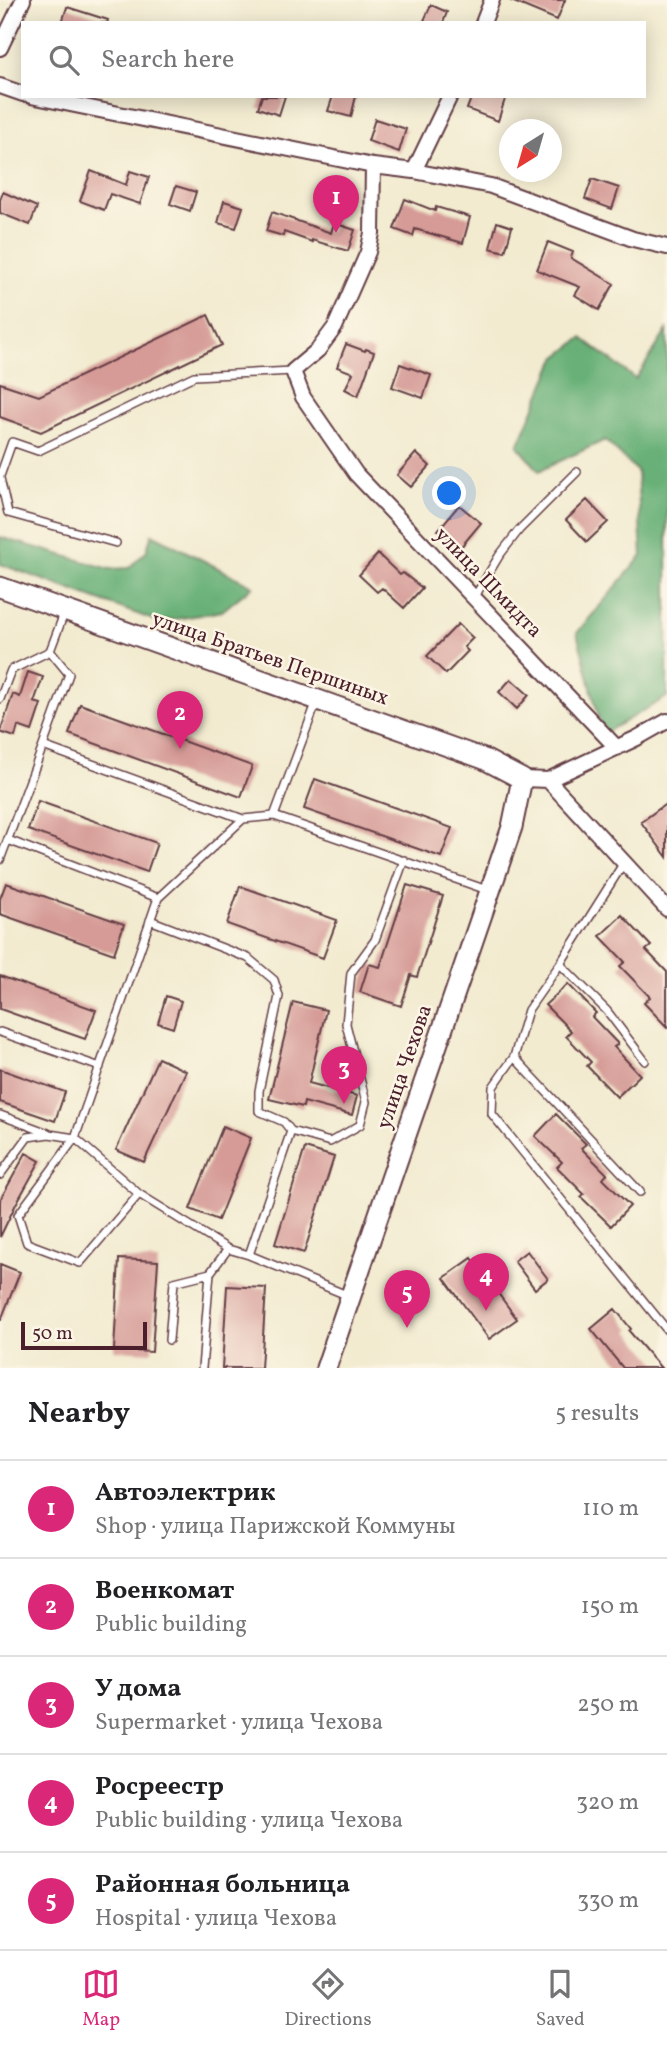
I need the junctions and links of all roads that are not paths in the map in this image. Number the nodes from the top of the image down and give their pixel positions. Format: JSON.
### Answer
{"nodes":[{"id":1,"x":23,"y":0,"type":"edge"},
{"id":2,"x":492,"y":0,"type":"edge"},
{"id":3,"x":484,"y":21,"type":"edge"},
{"id":4,"x":0,"y":48,"type":"edge"},
{"id":5,"x":0,"y":86,"type":"edge"},
{"id":6,"x":21,"y":93,"type":"edge"},
{"id":7,"x":41,"y":98,"type":"edge"},
{"id":8,"x":449,"y":98,"type":"edge"},
{"id":9,"x":373,"y":166,"type":"junction"},
{"id":10,"x":414,"y":171,"type":"junction"},
{"id":11,"x":667,"y":247,"type":"edge"},
{"id":12,"x":293,"y":371,"type":"junction"},
{"id":13,"x":577,"y":472,"type":"dead end"},
{"id":14,"x":0,"y":477,"type":"edge"},
{"id":15,"x":117,"y":543,"type":"dead end"},
{"id":16,"x":0,"y":587,"type":"edge"},
{"id":17,"x":474,"y":598,"type":"junction"},
{"id":18,"x":65,"y":611,"type":"junction"},
{"id":19,"x":50,"y":651,"type":"junction"},
{"id":20,"x":0,"y":699,"type":"edge"},
{"id":21,"x":317,"y":700,"type":"junction"},
{"id":22,"x":667,"y":721,"type":"edge"},
{"id":23,"x":43,"y":746,"type":"junction"},
{"id":24,"x":617,"y":748,"type":"junction"},
{"id":25,"x":522,"y":779,"type":"junction"},
{"id":26,"x":548,"y":780,"type":"junction"},
{"id":27,"x":274,"y":816,"type":"junction"},
{"id":28,"x":243,"y":819,"type":"junction"},
{"id":29,"x":8,"y":840,"type":"junction"},
{"id":30,"x":0,"y":860,"type":"edge"},
{"id":31,"x":404,"y":860,"type":"junction"},
{"id":32,"x":623,"y":864,"type":"junction"},
{"id":33,"x":490,"y":891,"type":"junction"},
{"id":34,"x":158,"y":898,"type":"junction"},
{"id":35,"x":667,"y":909,"type":"edge"},
{"id":36,"x":150,"y":920,"type":"junction"},
{"id":37,"x":560,"y":964,"type":"junction"},
{"id":38,"x":0,"y":1032,"type":"edge"},
{"id":39,"x":514,"y":1058,"type":"junction"},
{"id":40,"x":645,"y":1061,"type":"dead end"},
{"id":41,"x":100,"y":1067,"type":"junction"},
{"id":42,"x":0,"y":1115,"type":"edge"},
{"id":43,"x":291,"y":1131,"type":"junction"},
{"id":44,"x":49,"y":1134,"type":"junction"},
{"id":45,"x":75,"y":1138,"type":"junction"},
{"id":46,"x":0,"y":1175,"type":"edge"},
{"id":47,"x":640,"y":1192,"type":"dead end"},
{"id":48,"x":139,"y":1194,"type":"junction"},
{"id":49,"x":228,"y":1249,"type":"junction"},
{"id":50,"x":249,"y":1255,"type":"junction"},
{"id":51,"x":210,"y":1273,"type":"junction"},
{"id":52,"x":350,"y":1297,"type":"junction"},
{"id":53,"x":667,"y":1330,"type":"edge"},
{"id":54,"x":169,"y":1339,"type":"dead end"},
{"id":55,"x":202,"y":1368,"type":"edge"},
{"id":56,"x":326,"y":1368,"type":"edge"}],
"edges":[{"from":1,"to":4,"type":"street"},
{"from":2,"to":3,"type":"street"},
{"from":5,"to":6,"type":"street"},
{"from":7,"to":9,"type":"street"},
{"from":8,"to":10,"type":"street"},
{"from":9,"to":10,"type":"street"},
{"from":9,"to":12,"type":"street"},
{"from":10,"to":11,"type":"street"},
{"from":12,"to":14,"type":"lane"},
{"from":12,"to":17,"type":"street","name":"улица Шмидта"},
{"from":13,"to":17,"type":"lane"},
{"from":14,"to":15,"type":"lane"},
{"from":16,"to":18,"type":"street","name":"улица Братьев Першиных"},
{"from":17,"to":24,"type":"street","name":"улица Шмидта"},
{"from":18,"to":19,"type":"lane"},
{"from":18,"to":21,"type":"street","name":"улица Братьев Першиных"},
{"from":19,"to":20,"type":"lane"},
{"from":19,"to":23,"type":"lane"},
{"from":21,"to":25,"type":"street","name":"улица Братьев Першиных"},
{"from":21,"to":27,"type":"lane"},
{"from":22,"to":24,"type":"street"},
{"from":23,"to":28,"type":"lane"},
{"from":23,"to":29,"type":"lane"},
{"from":24,"to":26,"type":"street"},
{"from":25,"to":26,"type":"street"},
{"from":25,"to":33,"type":"street","name":"улица Чехова"},
{"from":26,"to":32,"type":"street"},
{"from":27,"to":28,"type":"lane"},
{"from":27,"to":31,"type":"lane"},
{"from":28,"to":34,"type":"lane"},
{"from":29,"to":30,"type":"lane"},
{"from":29,"to":34,"type":"lane"},
{"from":31,"to":33,"type":"lane"},
{"from":31,"to":43,"type":"lane"},
{"from":32,"to":35,"type":"street"},
{"from":32,"to":37,"type":"lane"},
{"from":33,"to":52,"type":"street","name":"улица Чехова"},
{"from":34,"to":36,"type":"lane"},
{"from":36,"to":41,"type":"lane"},
{"from":36,"to":43,"type":"lane"},
{"from":37,"to":39,"type":"lane"},
{"from":37,"to":40,"type":"lane"},
{"from":38,"to":41,"type":"lane"},
{"from":39,"to":47,"type":"lane"},
{"from":39,"to":53,"type":"lane"},
{"from":41,"to":45,"type":"lane"},
{"from":42,"to":44,"type":"lane"},
{"from":43,"to":50,"type":"lane"},
{"from":44,"to":45,"type":"lane"},
{"from":44,"to":46,"type":"lane"},
{"from":45,"to":48,"type":"lane"},
{"from":45,"to":48,"type":"lane"},
{"from":48,"to":49,"type":"lane"},
{"from":49,"to":50,"type":"lane"},
{"from":49,"to":51,"type":"lane"},
{"from":50,"to":52,"type":"lane"},
{"from":51,"to":54,"type":"lane"},
{"from":51,"to":55,"type":"lane"},
{"from":52,"to":56,"type":"street","name":"улица Чехова"}]}
